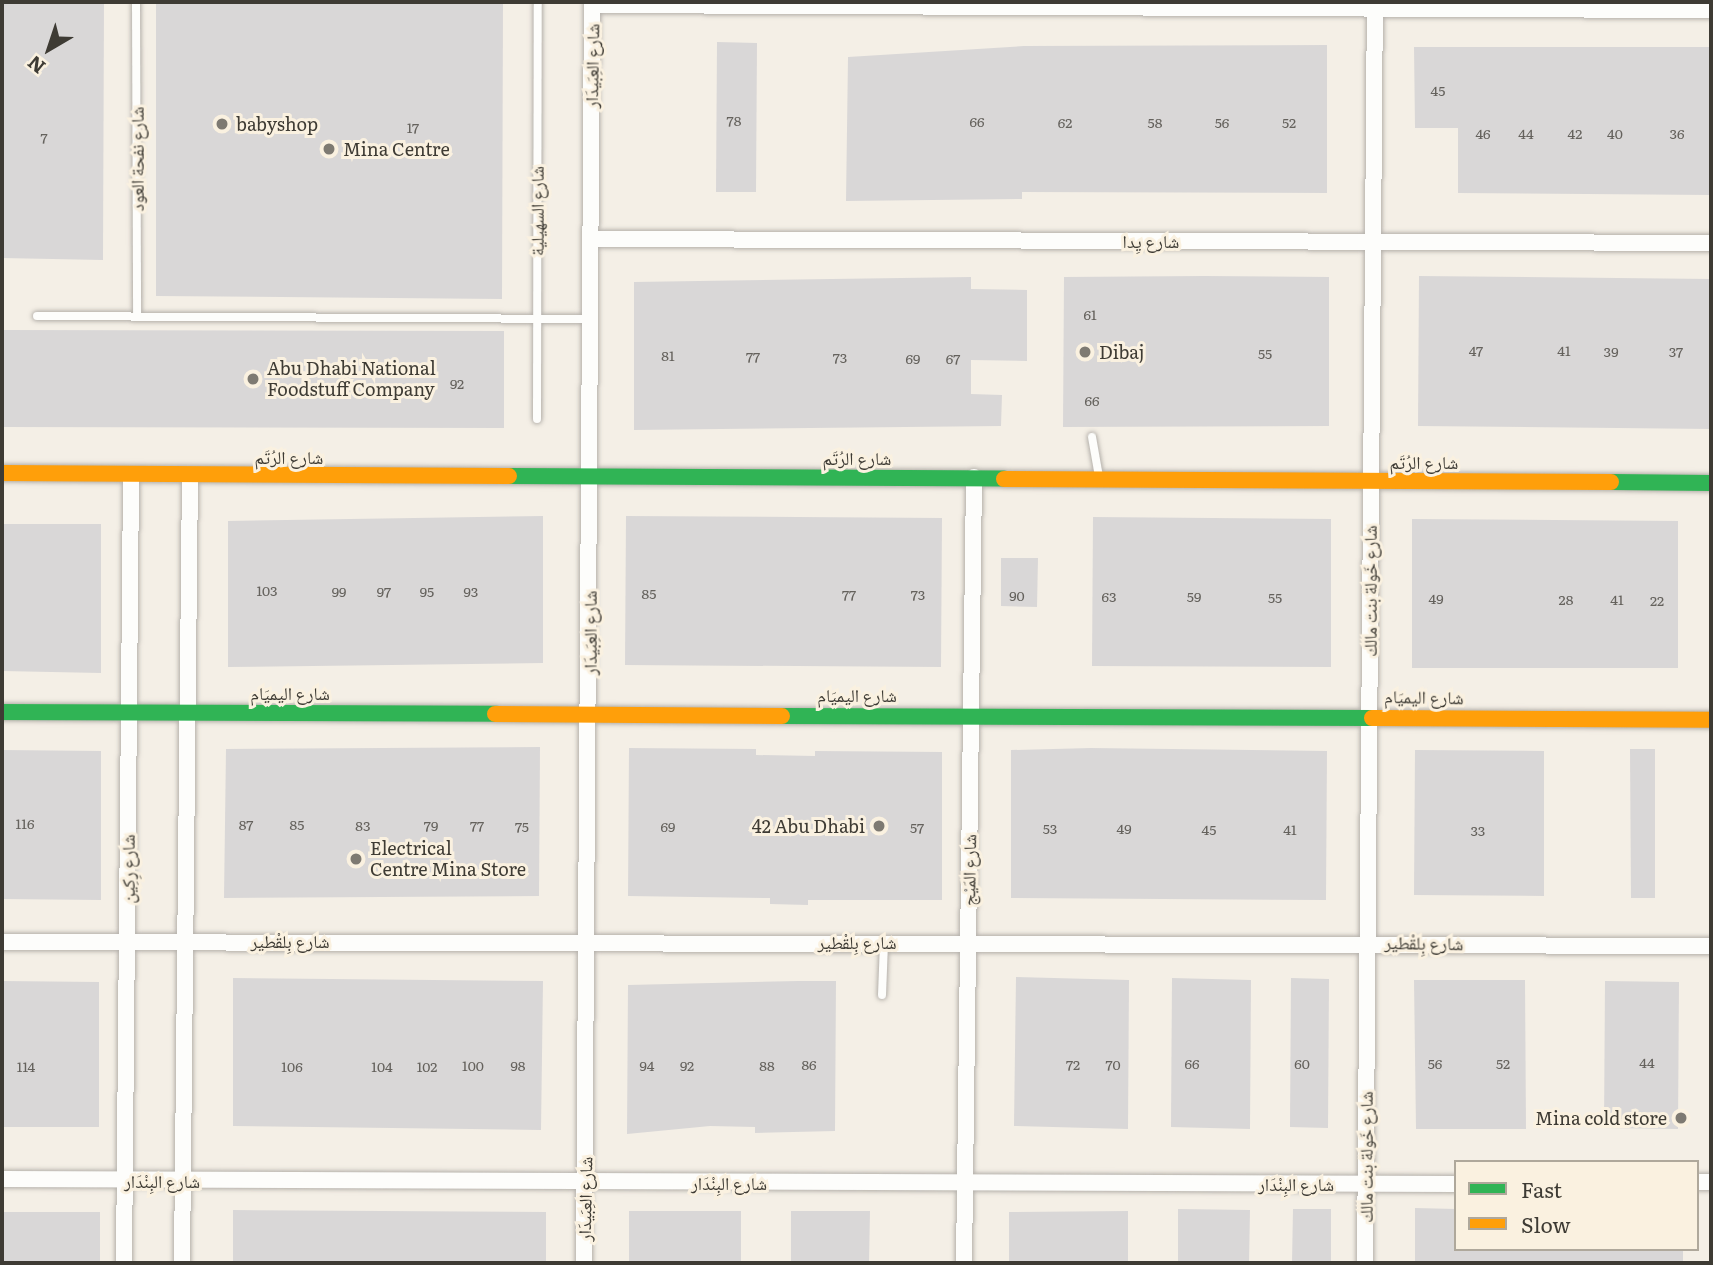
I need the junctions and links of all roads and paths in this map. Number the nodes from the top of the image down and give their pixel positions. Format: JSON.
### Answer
{"nodes":[{"id":1,"x":136,"y":2,"type":"edge"},
{"id":2,"x":538,"y":2,"type":"edge"},
{"id":3,"x":592,"y":3,"type":"edge"},
{"id":4,"x":1375,"y":5,"type":"edge"},
{"id":5,"x":1711,"y":10,"type":"edge"},
{"id":6,"x":590,"y":239,"type":"junction"},
{"id":7,"x":1373,"y":242,"type":"junction"},
{"id":8,"x":1711,"y":243,"type":"edge"},
{"id":9,"x":37,"y":316,"type":"dead end"},
{"id":10,"x":137,"y":316,"type":"junction"},
{"id":11,"x":537,"y":319,"type":"junction"},
{"id":12,"x":590,"y":319,"type":"junction"},
{"id":13,"x":537,"y":419,"type":"dead end"},
{"id":14,"x":1092,"y":437,"type":"dead end"},
{"id":15,"x":2,"y":473,"type":"edge"},
{"id":16,"x":131,"y":475,"type":"junction"},
{"id":17,"x":589,"y":476,"type":"junction"},
{"id":18,"x":190,"y":477,"type":"junction"},
{"id":19,"x":974,"y":477,"type":"junction"},
{"id":20,"x":1100,"y":479,"type":"junction"},
{"id":21,"x":1371,"y":481,"type":"junction"},
{"id":22,"x":1711,"y":483,"type":"edge"},
{"id":23,"x":2,"y":712,"type":"edge"},
{"id":24,"x":129,"y":712,"type":"junction"},
{"id":25,"x":187,"y":712,"type":"junction"},
{"id":26,"x":590,"y":713,"type":"junction"},
{"id":27,"x":971,"y":715,"type":"junction"},
{"id":28,"x":1369,"y":716,"type":"junction"},
{"id":29,"x":1711,"y":720,"type":"edge"},
{"id":30,"x":590,"y":940,"type":"junction"},
{"id":31,"x":127,"y":941,"type":"junction"},
{"id":32,"x":185,"y":941,"type":"junction"},
{"id":33,"x":2,"y":942,"type":"edge"},
{"id":34,"x":884,"y":942,"type":"junction"},
{"id":35,"x":1367,"y":942,"type":"junction"},
{"id":36,"x":968,"y":943,"type":"junction"},
{"id":37,"x":1711,"y":946,"type":"edge"},
{"id":38,"x":881,"y":995,"type":"dead end"},
{"id":39,"x":2,"y":1179,"type":"edge"},
{"id":40,"x":124,"y":1181,"type":"junction"},
{"id":41,"x":183,"y":1181,"type":"junction"},
{"id":42,"x":965,"y":1182,"type":"junction"},
{"id":43,"x":586,"y":1184,"type":"junction"},
{"id":44,"x":1366,"y":1184,"type":"junction"},
{"id":45,"x":1454,"y":1184,"type":"edge"},
{"id":46,"x":124,"y":1263,"type":"edge"},
{"id":47,"x":182,"y":1263,"type":"edge"},
{"id":48,"x":584,"y":1263,"type":"edge"},
{"id":49,"x":964,"y":1263,"type":"edge"},
{"id":50,"x":1365,"y":1263,"type":"edge"}],
"edges":[{"from":1,"to":10,"type":"lane","name":"شارع نفحة العود"},
{"from":2,"to":11,"type":"lane","name":"شارع السهيلية"},
{"from":3,"to":4,"type":"street"},
{"from":3,"to":6,"type":"street","name":"شارع العِبَيدَار"},
{"from":4,"to":5,"type":"street"},
{"from":4,"to":7,"type":"street","name":"شارع خَولة بنت مالك"},
{"from":6,"to":7,"type":"street","name":"شارع يِدا"},
{"from":6,"to":12,"type":"street","name":"شارع العِبَيدَار"},
{"from":7,"to":8,"type":"street","name":"شارع يِدا"},
{"from":7,"to":21,"type":"street","name":"شارع خَولة بنت مالك"},
{"from":9,"to":10,"type":"lane"},
{"from":10,"to":11,"type":"lane"},
{"from":11,"to":12,"type":"lane"},
{"from":11,"to":13,"type":"lane","name":"شارع السهيلية"},
{"from":12,"to":17,"type":"street","name":"شارع العِبَيدَار"},
{"from":14,"to":20,"type":"lane"},
{"from":15,"to":16,"type":"street","name":"شارع الرُتَم"},
{"from":16,"to":18,"type":"street","name":"شارع الرُتَم"},
{"from":16,"to":24,"type":"street","name":"شارع رِكِين"},
{"from":17,"to":18,"type":"street","name":"شارع الرُتَم"},
{"from":17,"to":19,"type":"street","name":"شارع الرُتَم"},
{"from":17,"to":26,"type":"street","name":"شارع العِبَيدَار"},
{"from":18,"to":25,"type":"street"},
{"from":19,"to":20,"type":"street","name":"شارع الرُتَم"},
{"from":19,"to":27,"type":"street","name":"شارع المَيْج"},
{"from":20,"to":21,"type":"street","name":"شارع الرُتَم"},
{"from":21,"to":22,"type":"street","name":"شارع الرُتَم"},
{"from":21,"to":28,"type":"street","name":"شارع خَولة بنت مالك"},
{"from":23,"to":24,"type":"street","name":"شارع اليميَام"},
{"from":24,"to":25,"type":"street","name":"شارع اليميَام"},
{"from":24,"to":31,"type":"street","name":"شارع رِكِين"},
{"from":25,"to":26,"type":"street","name":"شارع اليميَام"},
{"from":25,"to":32,"type":"street"},
{"from":26,"to":27,"type":"street","name":"شارع اليميَام"},
{"from":26,"to":30,"type":"street","name":"شارع العِبَيدَار"},
{"from":27,"to":28,"type":"street","name":"شارع اليميَام"},
{"from":27,"to":36,"type":"street","name":"شارع المَيْج"},
{"from":28,"to":29,"type":"street","name":"شارع اليميَام"},
{"from":28,"to":35,"type":"street","name":"شارع خَولة بنت مالك"},
{"from":30,"to":32,"type":"street","name":"شارع بِلقْطير"},
{"from":30,"to":34,"type":"street","name":"شارع بِلقْطير"},
{"from":30,"to":43,"type":"street","name":"شارع العِبَيدَار"},
{"from":31,"to":32,"type":"street","name":"شارع بِلقْطير"},
{"from":31,"to":33,"type":"street","name":"شارع بِلقْطير"},
{"from":31,"to":40,"type":"street","name":"شارع رِكِين"},
{"from":32,"to":41,"type":"street"},
{"from":34,"to":36,"type":"street","name":"شارع بِلقْطير"},
{"from":34,"to":38,"type":"lane"},
{"from":35,"to":36,"type":"street","name":"شارع بِلقْطير"},
{"from":35,"to":37,"type":"street","name":"شارع بِلقْطير"},
{"from":35,"to":44,"type":"street","name":"شارع خَولة بنت مالك"},
{"from":36,"to":42,"type":"street","name":"شارع المَيْج"},
{"from":39,"to":40,"type":"street","name":"شارع البِنْدَار"},
{"from":40,"to":41,"type":"street","name":"شارع البِنْدَار"},
{"from":40,"to":46,"type":"street","name":"شارع رِكِين"},
{"from":41,"to":43,"type":"street","name":"شارع البِنْدَار"},
{"from":41,"to":47,"type":"street"},
{"from":42,"to":43,"type":"street","name":"شارع البِنْدَار"},
{"from":42,"to":44,"type":"street","name":"شارع البِنْدَار"},
{"from":42,"to":49,"type":"street","name":"شارع المَيْج"},
{"from":43,"to":48,"type":"street","name":"شارع العِبَيدَار"},
{"from":44,"to":45,"type":"street","name":"شارع البِنْدَار"},
{"from":44,"to":50,"type":"street","name":"شارع خَولة بنت مالك"}]}
